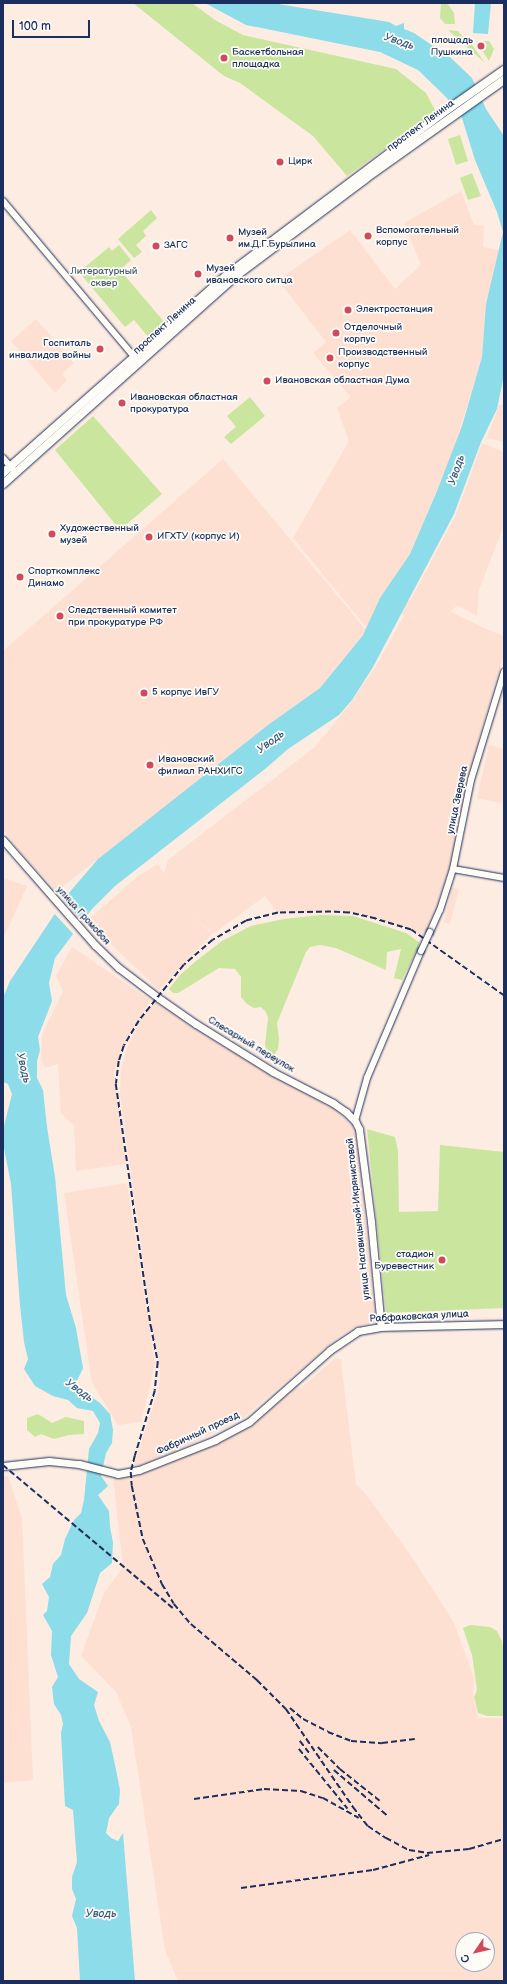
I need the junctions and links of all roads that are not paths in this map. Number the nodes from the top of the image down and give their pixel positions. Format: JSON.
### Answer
{"nodes":[{"id":1,"x":504,"y":70,"type":"edge"},
{"id":2,"x":504,"y":80,"type":"edge"},
{"id":3,"x":490,"y":84,"type":"junction"},
{"id":4,"x":442,"y":118,"type":"junction"},
{"id":5,"x":3,"y":201,"type":"edge"},
{"id":6,"x":135,"y":358,"type":"junction"},
{"id":7,"x":3,"y":458,"type":"edge"},
{"id":8,"x":13,"y":470,"type":"junction"},
{"id":9,"x":3,"y":473,"type":"edge"},
{"id":10,"x":3,"y":484,"type":"edge"},
{"id":11,"x":504,"y":672,"type":"edge"},
{"id":12,"x":3,"y":840,"type":"edge"},
{"id":13,"x":453,"y":869,"type":"junction"},
{"id":14,"x":504,"y":878,"type":"edge"},
{"id":15,"x":157,"y":997,"type":"joint"},
{"id":16,"x":355,"y":1121,"type":"junction"},
{"id":17,"x":504,"y":1324,"type":"edge"},
{"id":18,"x":381,"y":1327,"type":"junction"},
{"id":19,"x":339,"y":1343,"type":"joint"},
{"id":20,"x":3,"y":1466,"type":"edge"}],
"edges":[{"from":1,"to":3,"type":"highway","name":"проспект Ленина"},
{"from":2,"to":3,"type":"highway","name":"проспект Ленина"},
{"from":3,"to":4,"type":"highway","name":"проспект Ленина"},
{"from":4,"to":6,"type":"highway","name":"проспект Ленина"},
{"from":4,"to":8,"type":"highway","name":"проспект Ленина"},
{"from":5,"to":6,"type":"street"},
{"from":6,"to":8,"type":"highway","name":"проспект Ленина"},
{"from":7,"to":8,"type":"street"},
{"from":8,"to":9,"type":"highway","name":"проспект Ленина"},
{"from":8,"to":10,"type":"highway","name":"проспект Ленина"},
{"from":11,"to":13,"type":"street","name":"улица Зверева"},
{"from":12,"to":15,"type":"main road","name":"улица Громобоя"},
{"from":13,"to":14,"type":"street"},
{"from":13,"to":16,"type":"street","name":"улица Зверева","bridge":true},
{"from":15,"to":16,"type":"main road","name":"Слесарный переулок"},
{"from":16,"to":18,"type":"main road","name":"улица Наговицыной-Икрянистовой"},
{"from":17,"to":18,"type":"main road","name":"Рабфаковская улица"},
{"from":18,"to":19,"type":"main road","name":"Рабфаковская улица"},
{"from":19,"to":20,"type":"main road","name":"Фабричный проезд"}]}
